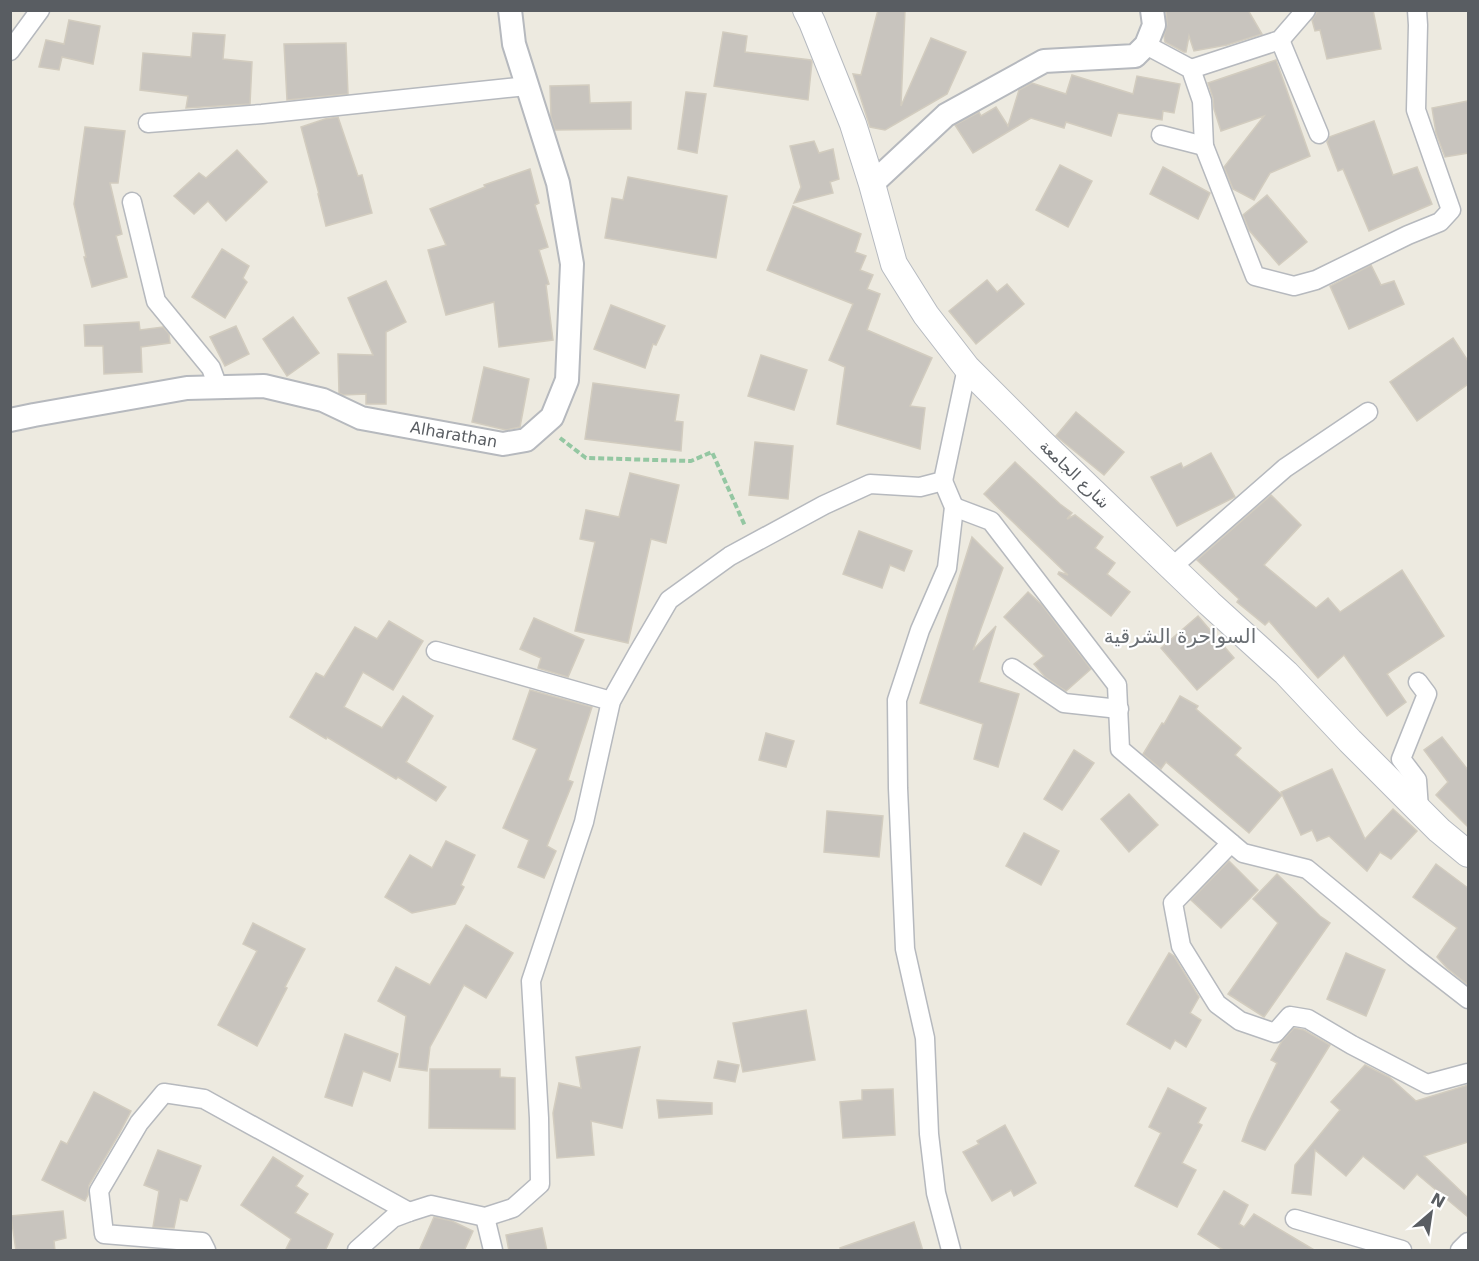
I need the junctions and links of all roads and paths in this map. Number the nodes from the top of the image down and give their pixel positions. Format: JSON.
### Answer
{"nodes":[{"id":1,"x":40,"y":10,"type":"edge"},
{"id":2,"x":510,"y":10,"type":"edge"},
{"id":3,"x":806,"y":10,"type":"edge"},
{"id":4,"x":1152,"y":10,"type":"edge"},
{"id":5,"x":1306,"y":10,"type":"edge"},
{"id":6,"x":1417,"y":10,"type":"edge"},
{"id":7,"x":1280,"y":40,"type":"junction"},
{"id":8,"x":1146,"y":45,"type":"junction"},
{"id":9,"x":10,"y":51,"type":"edge"},
{"id":10,"x":1191,"y":69,"type":"junction"},
{"id":11,"x":527,"y":86,"type":"junction"},
{"id":12,"x":148,"y":123,"type":"dead end"},
{"id":13,"x":1319,"y":134,"type":"dead end"},
{"id":14,"x":1161,"y":135,"type":"dead end"},
{"id":15,"x":1204,"y":146,"type":"junction"},
{"id":16,"x":872,"y":184,"type":"junction"},
{"id":17,"x":132,"y":202,"type":"dead end"},
{"id":18,"x":967,"y":368,"type":"junction"},
{"id":19,"x":218,"y":387,"type":"junction"},
{"id":20,"x":1368,"y":412,"type":"dead end"},
{"id":21,"x":10,"y":420,"type":"edge"},
{"id":22,"x":543,"y":425,"type":"junction"},
{"id":23,"x":943,"y":481,"type":"junction"},
{"id":24,"x":954,"y":507,"type":"junction"},
{"id":25,"x":753,"y":543,"type":"junction"},
{"id":26,"x":1172,"y":567,"type":"junction"},
{"id":27,"x":436,"y":651,"type":"dead end"},
{"id":28,"x":1012,"y":668,"type":"dead end"},
{"id":29,"x":1418,"y":682,"type":"dead end"},
{"id":30,"x":611,"y":701,"type":"junction"},
{"id":31,"x":1119,"y":709,"type":"junction"},
{"id":32,"x":1419,"y":809,"type":"junction"},
{"id":33,"x":1231,"y":843,"type":"junction"},
{"id":34,"x":1468,"y":854,"type":"edge"},
{"id":35,"x":1468,"y":999,"type":"edge"},
{"id":36,"x":1468,"y":1073,"type":"edge"},
{"id":37,"x":409,"y":1212,"type":"junction"},
{"id":38,"x":485,"y":1217,"type":"junction"},
{"id":39,"x":1295,"y":1219,"type":"dead end"},
{"id":40,"x":1468,"y":1242,"type":"edge"},
{"id":41,"x":206,"y":1251,"type":"edge"},
{"id":42,"x":357,"y":1251,"type":"edge"},
{"id":43,"x":493,"y":1251,"type":"edge"},
{"id":44,"x":951,"y":1251,"type":"edge"},
{"id":45,"x":1401,"y":1251,"type":"edge"},
{"id":46,"x":1460,"y":1251,"type":"edge"}],
"edges":[{"from":1,"to":9,"type":"street"},
{"from":2,"to":11,"type":"street","name":"Alharathan"},
{"from":3,"to":16,"type":"main road","name":"شارع الجامعة"},
{"from":4,"to":8,"type":"street"},
{"from":5,"to":7,"type":"street"},
{"from":6,"to":15,"type":"street"},
{"from":7,"to":10,"type":"street"},
{"from":7,"to":13,"type":"street"},
{"from":8,"to":10,"type":"street"},
{"from":8,"to":16,"type":"street"},
{"from":10,"to":15,"type":"street"},
{"from":11,"to":12,"type":"street"},
{"from":11,"to":22,"type":"street","name":"Alharathan"},
{"from":14,"to":15,"type":"street"},
{"from":16,"to":18,"type":"main road","name":"شارع الجامعة"},
{"from":17,"to":19,"type":"street"},
{"from":18,"to":23,"type":"street"},
{"from":18,"to":26,"type":"main road","name":"شارع الجامعة"},
{"from":19,"to":21,"type":"street","name":"Alharathan"},
{"from":19,"to":22,"type":"street","name":"Alharathan"},
{"from":20,"to":26,"type":"street"},
{"from":22,"to":25,"type":"path"},
{"from":23,"to":24,"type":"street"},
{"from":23,"to":25,"type":"street"},
{"from":24,"to":31,"type":"street"},
{"from":24,"to":44,"type":"street"},
{"from":25,"to":30,"type":"street"},
{"from":26,"to":32,"type":"main road","name":"شارع الجامعة"},
{"from":27,"to":30,"type":"street"},
{"from":28,"to":31,"type":"street"},
{"from":29,"to":32,"type":"street"},
{"from":30,"to":38,"type":"street"},
{"from":31,"to":33,"type":"street"},
{"from":32,"to":34,"type":"main road","name":"شارع الجامعة"},
{"from":33,"to":35,"type":"street"},
{"from":33,"to":36,"type":"street"},
{"from":37,"to":38,"type":"street"},
{"from":37,"to":41,"type":"street"},
{"from":37,"to":42,"type":"street"},
{"from":38,"to":43,"type":"street"},
{"from":39,"to":45,"type":"street"},
{"from":40,"to":46,"type":"street"}]}
